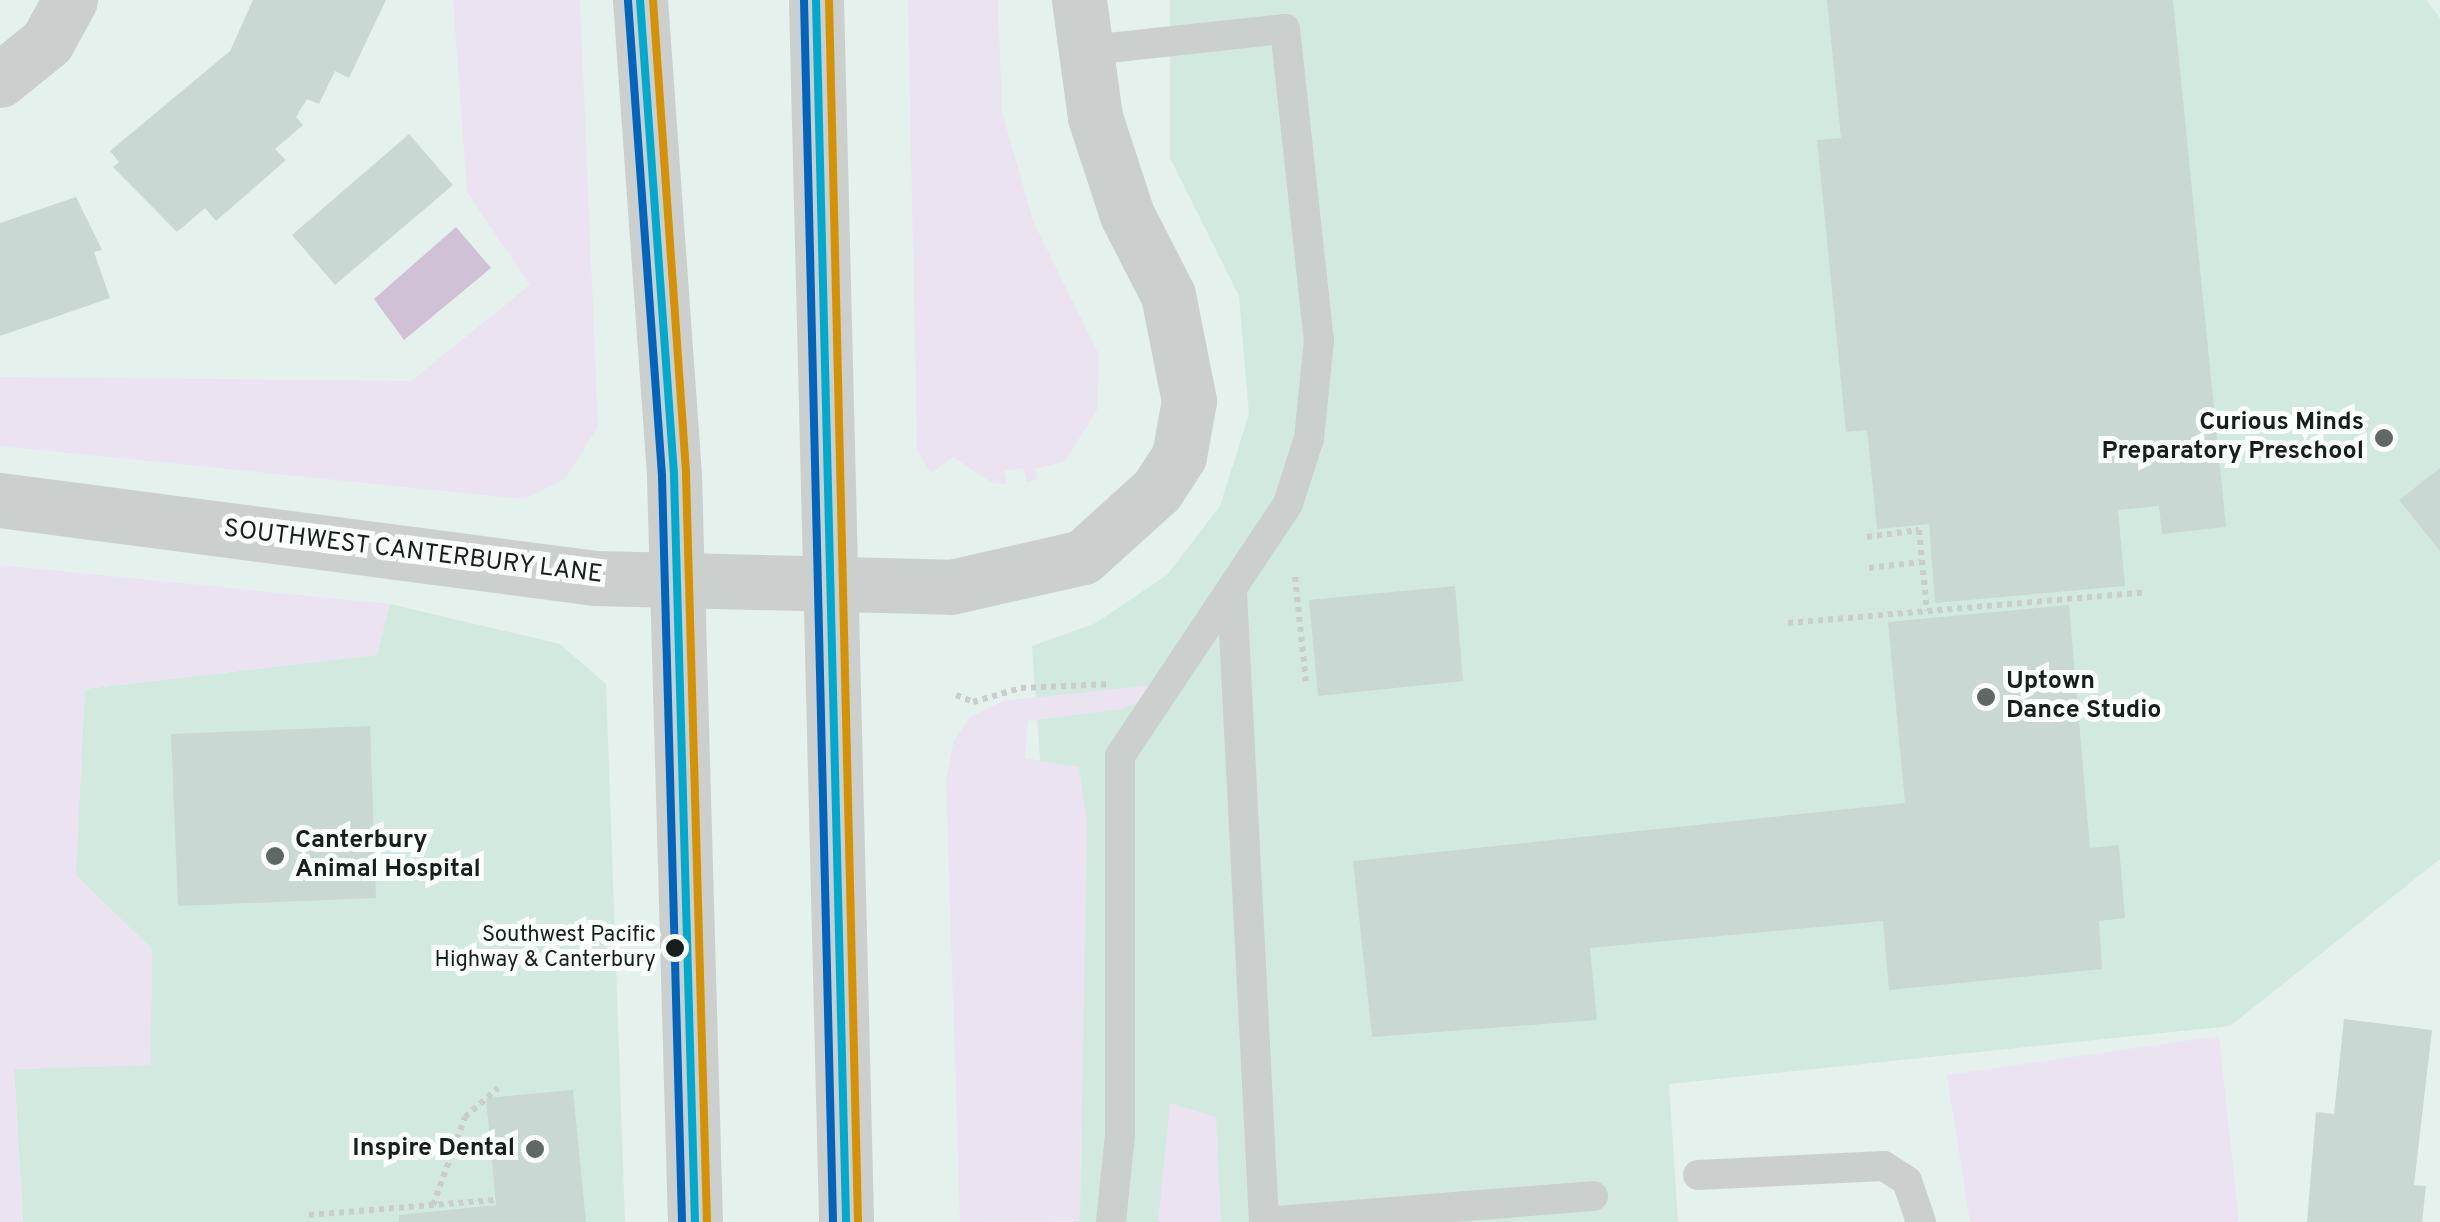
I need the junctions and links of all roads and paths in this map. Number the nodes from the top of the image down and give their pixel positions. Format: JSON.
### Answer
{"nodes":[{"id":1,"x":70,"y":0,"type":"edge"},
{"id":2,"x":640,"y":0,"type":"edge"},
{"id":3,"x":816,"y":0,"type":"edge"},
{"id":4,"x":1080,"y":25,"type":"edge"},
{"id":5,"x":0,"y":80,"type":"edge"},
{"id":6,"x":0,"y":500,"type":"edge"},
{"id":7,"x":1867,"y":536,"type":"dead end"},
{"id":8,"x":1922,"y":562,"type":"junction"},
{"id":9,"x":1294,"y":566,"type":"dead end"},
{"id":10,"x":1870,"y":568,"type":"dead end"},
{"id":11,"x":674,"y":580,"type":"junction"},
{"id":12,"x":829,"y":584,"type":"junction"},
{"id":13,"x":1232,"y":592,"type":"junction"},
{"id":14,"x":2146,"y":592,"type":"dead end"},
{"id":15,"x":1927,"y":611,"type":"junction"},
{"id":16,"x":1311,"y":623,"type":"dead end"},
{"id":17,"x":1788,"y":623,"type":"dead end"},
{"id":18,"x":1300,"y":624,"type":"junction"},
{"id":19,"x":1177,"y":660,"type":"junction"},
{"id":20,"x":1306,"y":681,"type":"dead end"},
{"id":21,"x":956,"y":694,"type":"dead end"},
{"id":22,"x":498,"y":1088,"type":"dead end"},
{"id":23,"x":1698,"y":1174,"type":"dead end"},
{"id":24,"x":1592,"y":1196,"type":"dead end"},
{"id":25,"x":496,"y":1200,"type":"dead end"},
{"id":26,"x":433,"y":1205,"type":"junction"},
{"id":27,"x":310,"y":1215,"type":"dead end"},
{"id":28,"x":695,"y":1222,"type":"edge"},
{"id":29,"x":846,"y":1222,"type":"edge"},
{"id":30,"x":1111,"y":1222,"type":"edge"},
{"id":31,"x":1264,"y":1222,"type":"edge"},
{"id":32,"x":1921,"y":1222,"type":"edge"}],
"edges":[{"from":1,"to":5,"type":"main road"},
{"from":2,"to":11,"type":"main road"},
{"from":3,"to":12,"type":"main road"},
{"from":4,"to":12,"type":"main road","name":"SOUTHWEST CANTERBURY LANE"},
{"from":4,"to":13,"type":"lane"},
{"from":6,"to":11,"type":"main road","name":"SOUTHWEST CANTERBURY LANE"},
{"from":7,"to":8,"type":"path"},
{"from":8,"to":10,"type":"path"},
{"from":8,"to":15,"type":"path"},
{"from":9,"to":18,"type":"path"},
{"from":11,"to":12,"type":"main road","name":"SOUTHWEST CANTERBURY LANE"},
{"from":11,"to":28,"type":"main road"},
{"from":12,"to":29,"type":"main road"},
{"from":13,"to":19,"type":"lane"},
{"from":13,"to":31,"type":"lane"},
{"from":14,"to":15,"type":"path"},
{"from":15,"to":17,"type":"path"},
{"from":16,"to":18,"type":"path"},
{"from":18,"to":20,"type":"path"},
{"from":19,"to":21,"type":"path"},
{"from":19,"to":30,"type":"lane"},
{"from":22,"to":26,"type":"path"},
{"from":23,"to":32,"type":"lane"},
{"from":24,"to":31,"type":"lane"},
{"from":25,"to":26,"type":"path"},
{"from":26,"to":27,"type":"path"}]}
